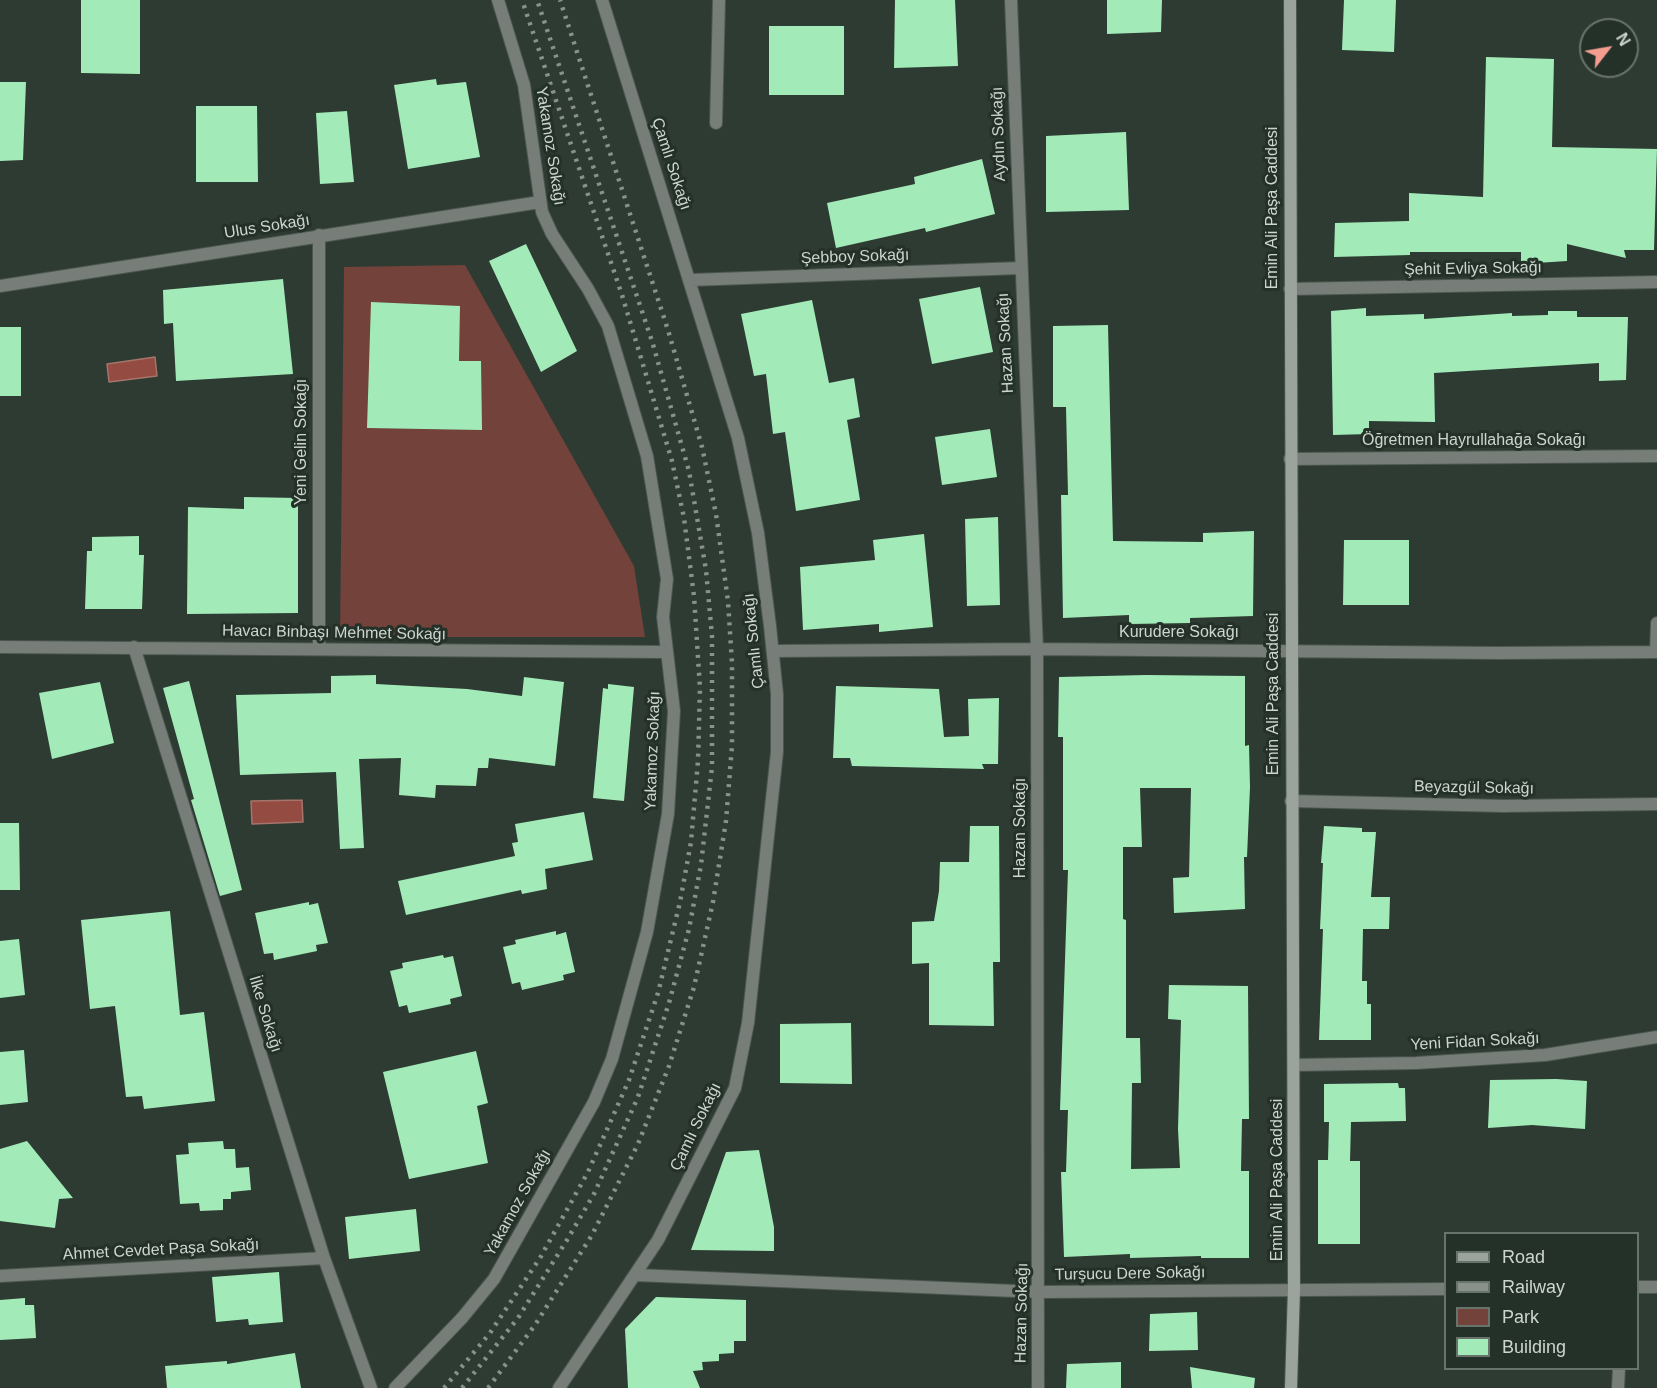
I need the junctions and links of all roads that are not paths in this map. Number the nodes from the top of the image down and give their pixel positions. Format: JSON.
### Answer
{"nodes":[{"id":1,"x":498,"y":0,"type":"edge"},
{"id":2,"x":602,"y":0,"type":"edge"},
{"id":3,"x":719,"y":0,"type":"edge"},
{"id":4,"x":1011,"y":0,"type":"edge"},
{"id":5,"x":1290,"y":0,"type":"edge"},
{"id":6,"x":716,"y":123,"type":"dead end"},
{"id":7,"x":540,"y":202,"type":"junction"},
{"id":8,"x":319,"y":235,"type":"junction"},
{"id":9,"x":1020,"y":267,"type":"junction"},
{"id":10,"x":691,"y":280,"type":"junction"},
{"id":11,"x":1657,"y":282,"type":"edge"},
{"id":12,"x":0,"y":286,"type":"edge"},
{"id":13,"x":1290,"y":289,"type":"junction"},
{"id":14,"x":1657,"y":456,"type":"edge"},
{"id":15,"x":1290,"y":459,"type":"junction"},
{"id":16,"x":1657,"y":623,"type":"edge"},
{"id":17,"x":0,"y":647,"type":"edge"},
{"id":18,"x":134,"y":648,"type":"junction"},
{"id":19,"x":319,"y":649,"type":"junction"},
{"id":20,"x":1037,"y":649,"type":"junction"},
{"id":21,"x":1291,"y":650,"type":"junction"},
{"id":22,"x":773,"y":651,"type":"junction"},
{"id":23,"x":667,"y":652,"type":"junction"},
{"id":24,"x":1657,"y":652,"type":"edge"},
{"id":25,"x":1291,"y":801,"type":"junction"},
{"id":26,"x":1657,"y":804,"type":"edge"},
{"id":27,"x":1657,"y":1037,"type":"edge"},
{"id":28,"x":1294,"y":1065,"type":"junction"},
{"id":29,"x":324,"y":1258,"type":"junction"},
{"id":30,"x":636,"y":1275,"type":"junction"},
{"id":31,"x":0,"y":1276,"type":"edge"},
{"id":32,"x":1639,"y":1287,"type":"edge"},
{"id":33,"x":1657,"y":1287,"type":"edge"},
{"id":34,"x":1294,"y":1288,"type":"junction"},
{"id":35,"x":1444,"y":1289,"type":"edge"},
{"id":36,"x":1040,"y":1292,"type":"junction"},
{"id":37,"x":1619,"y":1370,"type":"edge"},
{"id":38,"x":371,"y":1388,"type":"edge"},
{"id":39,"x":395,"y":1388,"type":"edge"},
{"id":40,"x":558,"y":1388,"type":"edge"},
{"id":41,"x":1038,"y":1388,"type":"edge"},
{"id":42,"x":1291,"y":1388,"type":"edge"},
{"id":43,"x":1618,"y":1388,"type":"edge"}],
"edges":[{"from":1,"to":7,"type":"street","name":"Yakamoz Sokağı"},
{"from":2,"to":10,"type":"street","name":"Çamlı Sokağı"},
{"from":3,"to":6,"type":"street"},
{"from":4,"to":9,"type":"street","name":"Aydın Sokağı"},
{"from":5,"to":13,"type":"street","name":"Emin Ali Paşa Caddesi"},
{"from":7,"to":8,"type":"street","name":"Ulus Sokağı"},
{"from":7,"to":23,"type":"street","name":"Yakamoz Sokağı"},
{"from":8,"to":12,"type":"street","name":"Ulus Sokağı"},
{"from":8,"to":19,"type":"street","name":"Yeni Gelin Sokağı"},
{"from":9,"to":10,"type":"street","name":"Şebboy Sokağı"},
{"from":9,"to":20,"type":"street","name":"Hazan Sokağı"},
{"from":10,"to":22,"type":"street","name":"Çamlı Sokağı"},
{"from":11,"to":13,"type":"street","name":"Şehit Evliya Sokağı"},
{"from":13,"to":15,"type":"street","name":"Emin Ali Paşa Caddesi"},
{"from":14,"to":15,"type":"street","name":"Öğretmen Hayrullahağa Sokağı"},
{"from":15,"to":21,"type":"street","name":"Emin Ali Paşa Caddesi"},
{"from":16,"to":24,"type":"street"},
{"from":17,"to":18,"type":"street","name":"Havacı Binbaşı Mehmet Sokağı"},
{"from":18,"to":19,"type":"street","name":"Havacı Binbaşı Mehmet Sokağı"},
{"from":18,"to":29,"type":"street","name":"İlke Sokağı"},
{"from":19,"to":23,"type":"street","name":"Havacı Binbaşı Mehmet Sokağı"},
{"from":20,"to":21,"type":"street","name":"Kurudere Sokağı"},
{"from":20,"to":22,"type":"street","name":"Kurudere Sokağı"},
{"from":20,"to":36,"type":"street","name":"Hazan Sokağı"},
{"from":21,"to":24,"type":"street","name":"Kurudere Sokağı"},
{"from":21,"to":25,"type":"street","name":"Emin Ali Paşa Caddesi"},
{"from":22,"to":30,"type":"street","name":"Çamlı Sokağı"},
{"from":23,"to":39,"type":"street","name":"Yakamoz Sokağı"},
{"from":25,"to":26,"type":"street","name":"Beyazgül Sokağı"},
{"from":25,"to":28,"type":"street","name":"Emin Ali Paşa Caddesi"},
{"from":27,"to":28,"type":"street","name":"Yeni Fidan Sokağı"},
{"from":28,"to":34,"type":"street","name":"Emin Ali Paşa Caddesi"},
{"from":29,"to":31,"type":"street","name":"Ahmet Cevdet Paşa Sokağı"},
{"from":29,"to":38,"type":"street","name":"İlke Sokağı"},
{"from":30,"to":36,"type":"street","name":"Turşucu Dere Sokağı"},
{"from":30,"to":40,"type":"street","name":"Çamlı Sokağı"},
{"from":32,"to":33,"type":"street"},
{"from":34,"to":35,"type":"street","name":"Turşucu Dere Sokağı"},
{"from":34,"to":36,"type":"street","name":"Turşucu Dere Sokağı"},
{"from":34,"to":42,"type":"street","name":"Emin Ali Paşa Caddesi"},
{"from":36,"to":41,"type":"street","name":"Hazan Sokağı"},
{"from":37,"to":43,"type":"street"}]}
